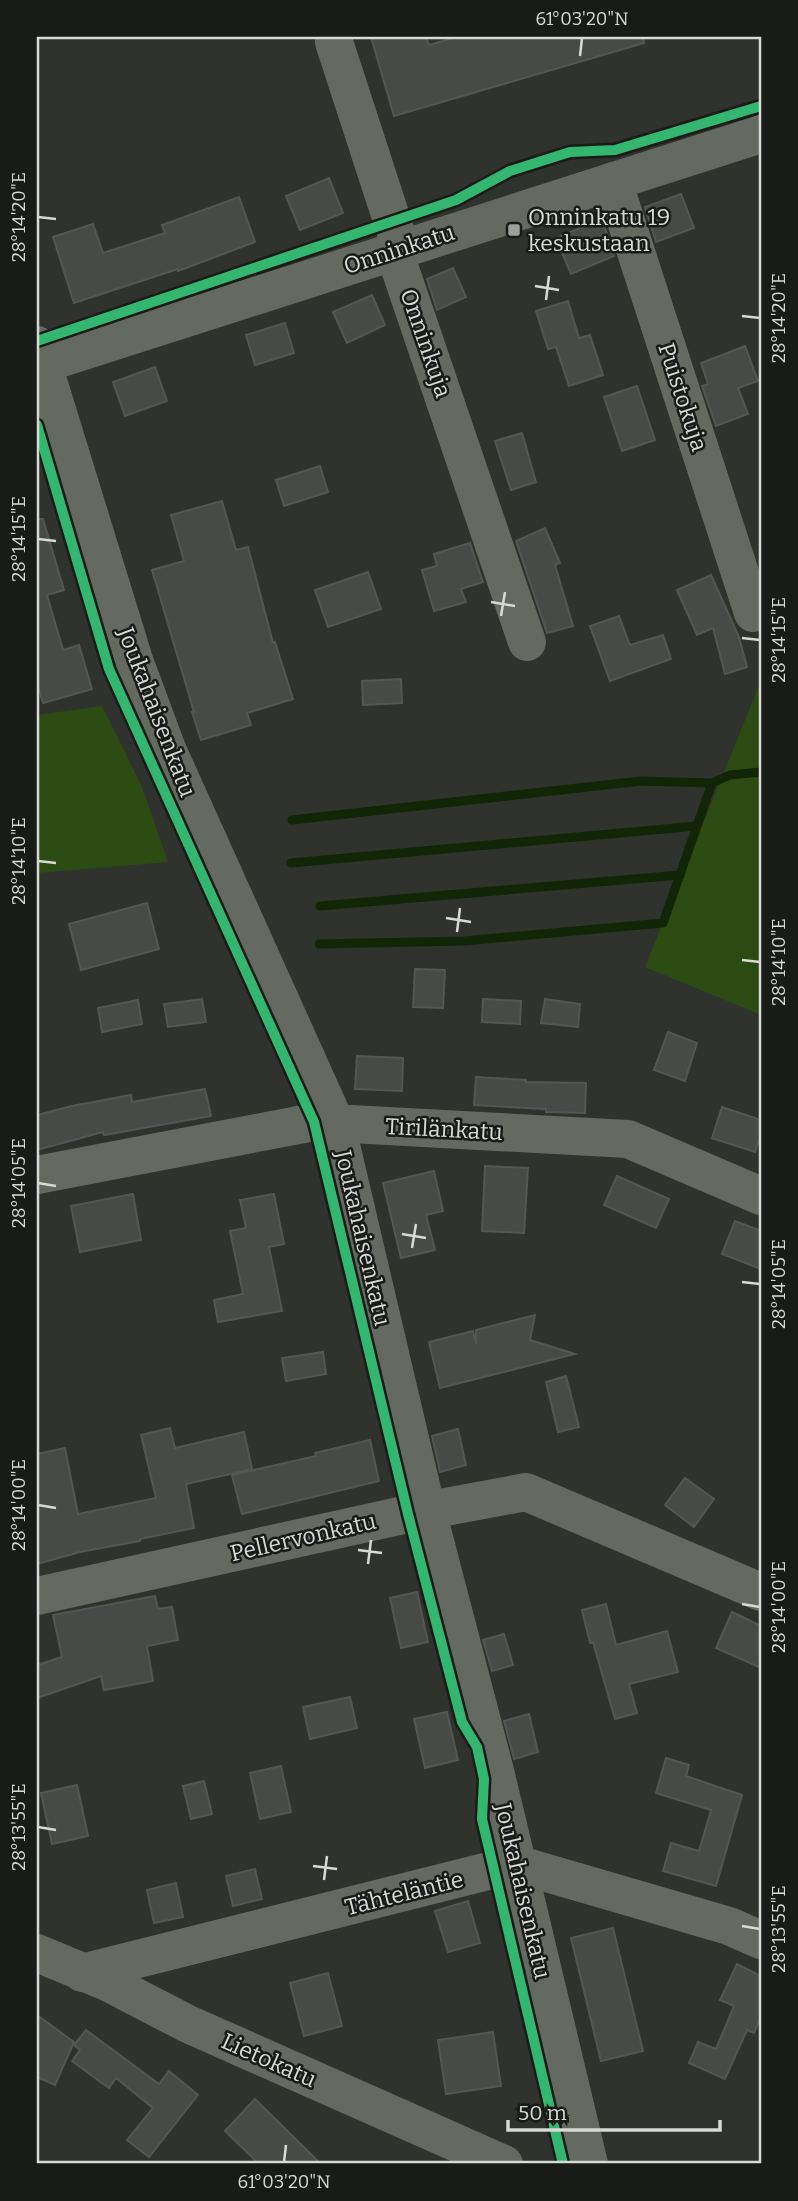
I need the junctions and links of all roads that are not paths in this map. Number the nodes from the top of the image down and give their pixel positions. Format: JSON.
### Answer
{"nodes":[{"id":1,"x":334,"y":42,"type":"dead end"},
{"id":2,"x":761,"y":134,"type":"edge"},
{"id":3,"x":613,"y":181,"type":"junction"},
{"id":4,"x":401,"y":248,"type":"junction"},
{"id":5,"x":39,"y":359,"type":"edge"},
{"id":6,"x":753,"y":613,"type":"dead end"},
{"id":7,"x":527,"y":642,"type":"dead end"},
{"id":8,"x":336,"y":1124,"type":"junction"},
{"id":9,"x":37,"y":1175,"type":"edge"},
{"id":10,"x":761,"y":1196,"type":"edge"},
{"id":11,"x":427,"y":1510,"type":"junction"},
{"id":12,"x":761,"y":1592,"type":"edge"},
{"id":13,"x":37,"y":1596,"type":"edge"},
{"id":14,"x":516,"y":1864,"type":"junction"},
{"id":15,"x":761,"y":1940,"type":"edge"},
{"id":16,"x":37,"y":1953,"type":"edge"},
{"id":17,"x":82,"y":1973,"type":"junction"},
{"id":18,"x":503,"y":2164,"type":"edge"},
{"id":19,"x":589,"y":2164,"type":"edge"}],
"edges":[{"from":1,"to":4,"type":"street","name":"Onninkuja"},
{"from":2,"to":3,"type":"street","name":"Onninkatu"},
{"from":3,"to":4,"type":"street","name":"Onninkatu"},
{"from":3,"to":6,"type":"street","name":"Puistokuja"},
{"from":4,"to":5,"type":"street","name":"Onninkatu"},
{"from":4,"to":7,"type":"street","name":"Onninkuja"},
{"from":5,"to":8,"type":"street","name":"Joukahaisenkatu"},
{"from":8,"to":9,"type":"street","name":"Tirilänkatu"},
{"from":8,"to":10,"type":"street","name":"Tirilänkatu"},
{"from":8,"to":11,"type":"street","name":"Joukahaisenkatu"},
{"from":11,"to":12,"type":"street","name":"Pellervonkatu"},
{"from":11,"to":13,"type":"street","name":"Pellervonkatu"},
{"from":11,"to":14,"type":"street","name":"Joukahaisenkatu"},
{"from":14,"to":15,"type":"street"},
{"from":14,"to":17,"type":"street","name":"Tähteläntie"},
{"from":14,"to":19,"type":"street","name":"Joukahaisenkatu"},
{"from":16,"to":17,"type":"street","name":"Lietokatu"},
{"from":17,"to":18,"type":"street","name":"Lietokatu"}]}
